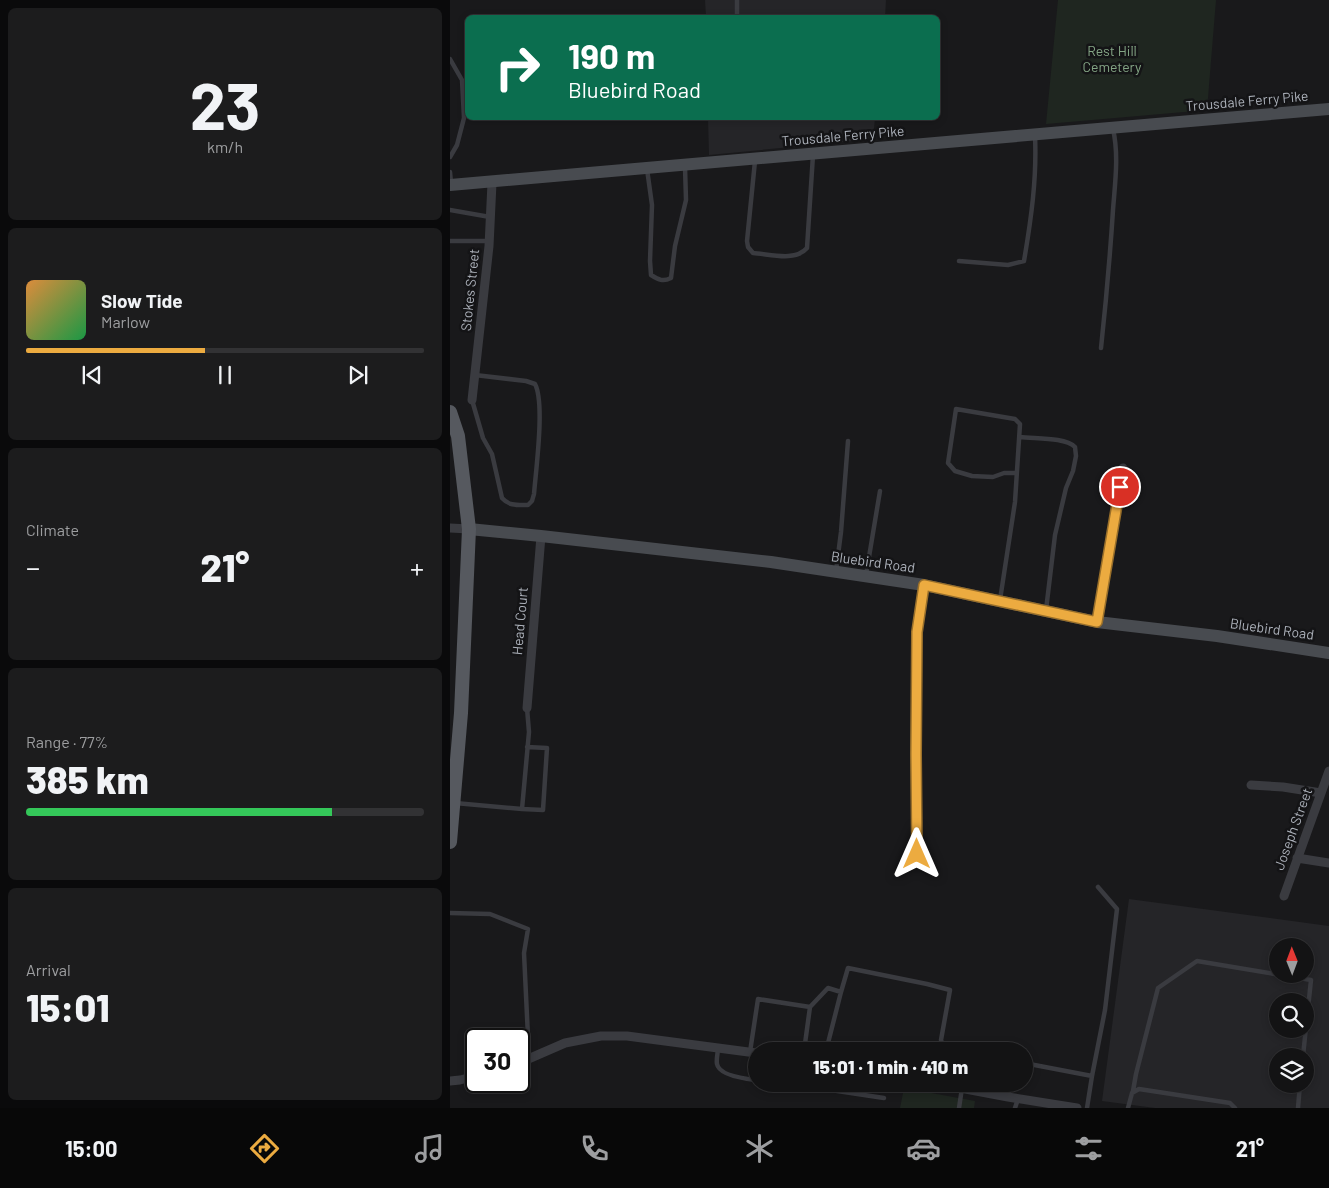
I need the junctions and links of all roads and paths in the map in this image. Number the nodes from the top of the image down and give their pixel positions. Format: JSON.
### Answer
{"nodes":[{"id":1,"x":737,"y":0,"type":"edge"},
{"id":2,"x":737,"y":15,"type":"edge"},
{"id":3,"x":450,"y":59,"type":"edge"},
{"id":4,"x":1329,"y":108,"type":"edge"},
{"id":5,"x":1113,"y":127,"type":"junction"},
{"id":6,"x":1035,"y":134,"type":"junction"},
{"id":7,"x":813,"y":154,"type":"junction"},
{"id":8,"x":450,"y":157,"type":"edge"},
{"id":9,"x":756,"y":158,"type":"junction"},
{"id":10,"x":685,"y":164,"type":"junction"},
{"id":11,"x":646,"y":167,"type":"junction"},
{"id":12,"x":450,"y":181,"type":"edge"},
{"id":13,"x":492,"y":183,"type":"junction"},
{"id":14,"x":450,"y":210,"type":"edge"},
{"id":15,"x":490,"y":217,"type":"junction"},
{"id":16,"x":450,"y":241,"type":"edge"},
{"id":17,"x":489,"y":241,"type":"junction"},
{"id":18,"x":959,"y":261,"type":"dead end"},
{"id":19,"x":1101,"y":348,"type":"dead end"},
{"id":20,"x":475,"y":375,"type":"junction"},
{"id":21,"x":472,"y":400,"type":"joint"},
{"id":22,"x":450,"y":412,"type":"edge"},
{"id":23,"x":1020,"y":437,"type":"junction"},
{"id":24,"x":848,"y":441,"type":"dead end"},
{"id":25,"x":1123,"y":468,"type":"dead end"},
{"id":26,"x":1016,"y":473,"type":"junction"},
{"id":27,"x":880,"y":491,"type":"dead end"},
{"id":28,"x":450,"y":528,"type":"edge"},
{"id":29,"x":469,"y":530,"type":"junction"},
{"id":30,"x":542,"y":536,"type":"junction"},
{"id":31,"x":836,"y":572,"type":"junction"},
{"id":32,"x":866,"y":576,"type":"junction"},
{"id":33,"x":924,"y":585,"type":"junction"},
{"id":34,"x":1000,"y":602,"type":"junction"},
{"id":35,"x":1046,"y":612,"type":"junction"},
{"id":36,"x":1097,"y":622,"type":"junction"},
{"id":37,"x":1329,"y":653,"type":"edge"},
{"id":38,"x":527,"y":708,"type":"joint"},
{"id":39,"x":527,"y":747,"type":"junction"},
{"id":40,"x":1329,"y":771,"type":"edge"},
{"id":41,"x":1251,"y":785,"type":"dead end"},
{"id":42,"x":1321,"y":793,"type":"junction"},
{"id":43,"x":453,"y":802,"type":"junction"},
{"id":44,"x":522,"y":809,"type":"junction"},
{"id":45,"x":450,"y":842,"type":"edge"},
{"id":46,"x":917,"y":854,"type":"dead end"},
{"id":47,"x":1298,"y":858,"type":"junction"},
{"id":48,"x":1329,"y":863,"type":"edge"},
{"id":49,"x":1098,"y":886,"type":"dead end"},
{"id":50,"x":1284,"y":896,"type":"dead end"},
{"id":51,"x":450,"y":913,"type":"edge"},
{"id":52,"x":842,"y":992,"type":"junction"},
{"id":53,"x":810,"y":1007,"type":"junction"},
{"id":54,"x":528,"y":1028,"type":"edge"},
{"id":55,"x":754,"y":1042,"type":"edge"},
{"id":56,"x":805,"y":1042,"type":"edge"},
{"id":57,"x":828,"y":1042,"type":"edge"},
{"id":58,"x":943,"y":1042,"type":"edge"},
{"id":59,"x":718,"y":1048,"type":"junction"},
{"id":60,"x":1304,"y":1048,"type":"edge"},
{"id":61,"x":748,"y":1051,"type":"edge"},
{"id":62,"x":530,"y":1058,"type":"edge"},
{"id":63,"x":1033,"y":1065,"type":"edge"},
{"id":64,"x":1092,"y":1076,"type":"junction"},
{"id":65,"x":465,"y":1079,"type":"edge"},
{"id":66,"x":748,"y":1079,"type":"edge"},
{"id":67,"x":450,"y":1080,"type":"edge"},
{"id":68,"x":1134,"y":1091,"type":"junction"},
{"id":69,"x":844,"y":1092,"type":"edge"},
{"id":70,"x":961,"y":1092,"type":"edge"},
{"id":71,"x":982,"y":1092,"type":"edge"},
{"id":72,"x":1009,"y":1092,"type":"edge"},
{"id":73,"x":1299,"y":1093,"type":"edge"},
{"id":74,"x":1008,"y":1097,"type":"junction"},
{"id":75,"x":884,"y":1098,"type":"dead end"},
{"id":76,"x":1016,"y":1103,"type":"edge"},
{"id":77,"x":959,"y":1108,"type":"edge"},
{"id":78,"x":1077,"y":1108,"type":"edge"},
{"id":79,"x":1087,"y":1108,"type":"edge"},
{"id":80,"x":1128,"y":1108,"type":"edge"},
{"id":81,"x":1235,"y":1108,"type":"edge"},
{"id":82,"x":1298,"y":1108,"type":"edge"}],
"edges":[{"from":1,"to":2,"type":"lane"},
{"from":3,"to":8,"type":"lane"},
{"from":4,"to":5,"type":"main road","name":"Trousdale Ferry Pike"},
{"from":5,"to":6,"type":"main road","name":"Trousdale Ferry Pike"},
{"from":5,"to":19,"type":"lane"},
{"from":6,"to":7,"type":"main road","name":"Trousdale Ferry Pike"},
{"from":6,"to":18,"type":"lane"},
{"from":7,"to":9,"type":"main road","name":"Trousdale Ferry Pike"},
{"from":7,"to":9,"type":"lane"},
{"from":9,"to":10,"type":"main road","name":"Trousdale Ferry Pike"},
{"from":10,"to":11,"type":"main road","name":"Trousdale Ferry Pike"},
{"from":10,"to":11,"type":"lane"},
{"from":11,"to":13,"type":"main road","name":"Trousdale Ferry Pike"},
{"from":12,"to":13,"type":"main road","name":"Trousdale Ferry Pike"},
{"from":13,"to":15,"type":"street","name":"Stokes Street"},
{"from":14,"to":15,"type":"lane"},
{"from":15,"to":17,"type":"street","name":"Stokes Street"},
{"from":16,"to":17,"type":"lane"},
{"from":17,"to":20,"type":"street","name":"Stokes Street"},
{"from":20,"to":21,"type":"street","name":"Stokes Street"},
{"from":20,"to":21,"type":"lane"},
{"from":22,"to":29,"type":"main road"},
{"from":23,"to":26,"type":"lane"},
{"from":23,"to":26,"type":"lane"},
{"from":23,"to":35,"type":"lane"},
{"from":24,"to":31,"type":"lane"},
{"from":25,"to":36,"type":"street"},
{"from":26,"to":34,"type":"lane"},
{"from":27,"to":32,"type":"lane"},
{"from":28,"to":29,"type":"street"},
{"from":29,"to":30,"type":"main road","name":"Bluebird Road"},
{"from":29,"to":43,"type":"main road"},
{"from":30,"to":31,"type":"main road","name":"Bluebird Road"},
{"from":30,"to":38,"type":"street","name":"Head Court"},
{"from":31,"to":32,"type":"main road","name":"Bluebird Road"},
{"from":32,"to":33,"type":"main road","name":"Bluebird Road"},
{"from":33,"to":34,"type":"main road","name":"Bluebird Road"},
{"from":33,"to":46,"type":"street"},
{"from":34,"to":35,"type":"main road","name":"Bluebird Road"},
{"from":35,"to":36,"type":"main road","name":"Bluebird Road"},
{"from":36,"to":37,"type":"main road","name":"Bluebird Road"},
{"from":38,"to":39,"type":"lane"},
{"from":39,"to":44,"type":"lane"},
{"from":39,"to":44,"type":"lane"},
{"from":40,"to":42,"type":"street","name":"Joseph Street"},
{"from":41,"to":42,"type":"street"},
{"from":42,"to":47,"type":"street","name":"Joseph Street"},
{"from":43,"to":44,"type":"lane"},
{"from":43,"to":45,"type":"main road"},
{"from":47,"to":48,"type":"street"},
{"from":47,"to":50,"type":"street","name":"Joseph Street"},
{"from":49,"to":64,"type":"lane"},
{"from":51,"to":54,"type":"lane"},
{"from":52,"to":53,"type":"lane"},
{"from":52,"to":57,"type":"lane"},
{"from":52,"to":58,"type":"lane"},
{"from":53,"to":55,"type":"lane"},
{"from":53,"to":56,"type":"lane"},
{"from":59,"to":61,"type":"street"},
{"from":59,"to":62,"type":"street"},
{"from":59,"to":66,"type":"lane"},
{"from":60,"to":68,"type":"lane"},
{"from":63,"to":64,"type":"lane"},
{"from":64,"to":79,"type":"lane"},
{"from":65,"to":67,"type":"street"},
{"from":68,"to":80,"type":"lane"},
{"from":68,"to":81,"type":"lane"},
{"from":69,"to":75,"type":"lane"},
{"from":70,"to":77,"type":"lane"},
{"from":71,"to":74,"type":"street"},
{"from":72,"to":74,"type":"lane"},
{"from":73,"to":82,"type":"lane"},
{"from":74,"to":76,"type":"street"},
{"from":76,"to":78,"type":"street"}]}
